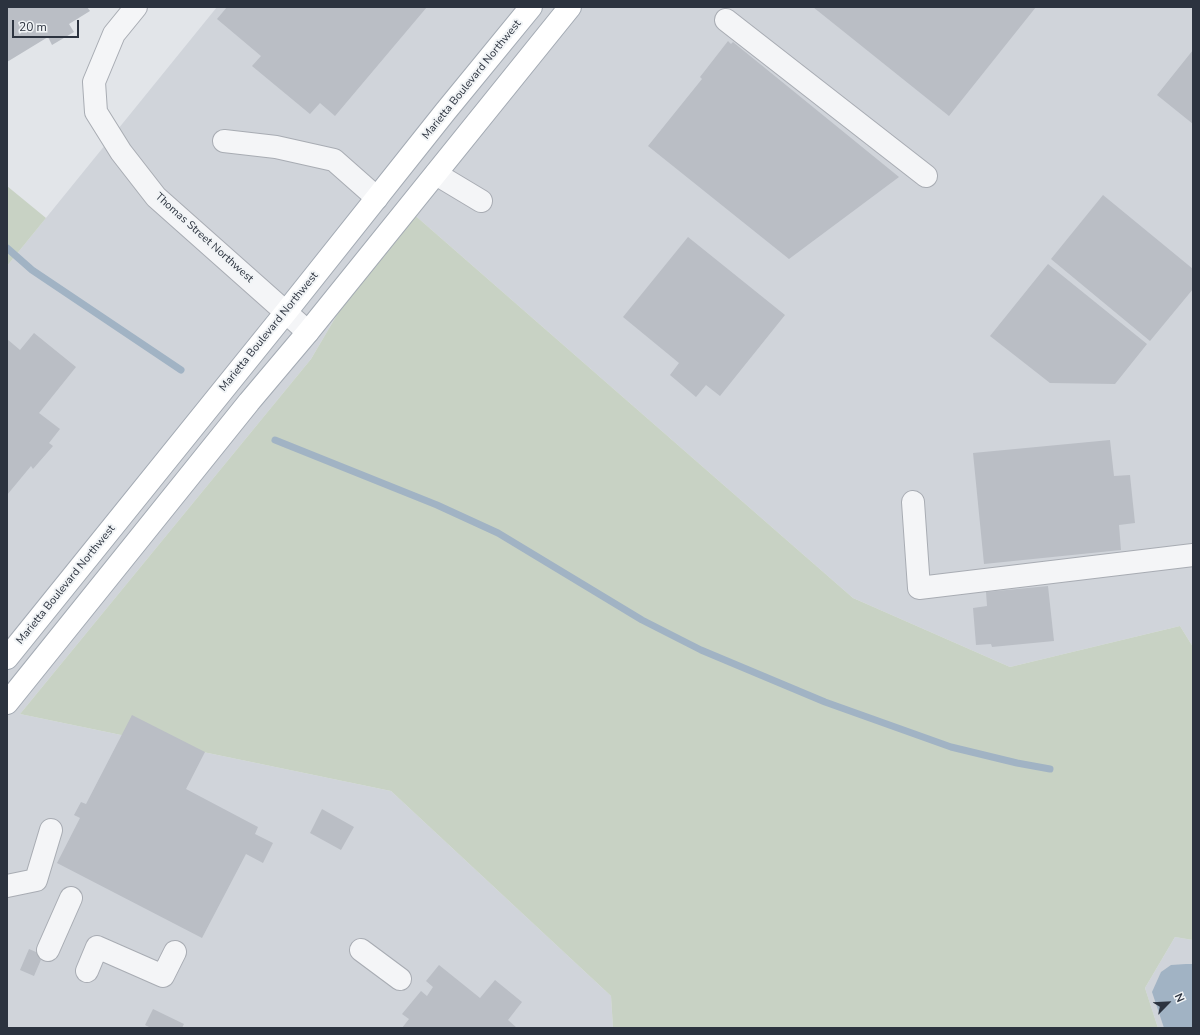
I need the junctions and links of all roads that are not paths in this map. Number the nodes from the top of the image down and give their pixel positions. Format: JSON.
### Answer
{"nodes":[{"id":1,"x":136,"y":7,"type":"edge"},
{"id":2,"x":531,"y":7,"type":"edge"},
{"id":3,"x":570,"y":7,"type":"edge"},
{"id":4,"x":726,"y":20,"type":"dead end"},
{"id":5,"x":224,"y":141,"type":"dead end"},
{"id":6,"x":436,"y":174,"type":"junction"},
{"id":7,"x":926,"y":176,"type":"dead end"},
{"id":8,"x":377,"y":198,"type":"junction"},
{"id":9,"x":482,"y":201,"type":"dead end"},
{"id":10,"x":286,"y":312,"type":"junction"},
{"id":11,"x":308,"y":332,"type":"junction"},
{"id":12,"x":913,"y":502,"type":"dead end"},
{"id":13,"x":1193,"y":555,"type":"edge"},
{"id":14,"x":7,"y":658,"type":"edge"},
{"id":15,"x":7,"y":703,"type":"edge"},
{"id":16,"x":51,"y":830,"type":"dead end"},
{"id":17,"x":7,"y":886,"type":"edge"},
{"id":18,"x":71,"y":898,"type":"dead end"},
{"id":19,"x":48,"y":950,"type":"dead end"},
{"id":20,"x":361,"y":950,"type":"dead end"},
{"id":21,"x":175,"y":952,"type":"dead end"},
{"id":22,"x":87,"y":971,"type":"dead end"},
{"id":23,"x":400,"y":980,"type":"dead end"}],
"edges":[{"from":1,"to":10,"type":"street","name":"Thomas Street Northwest"},
{"from":2,"to":8,"type":"main road","name":"Marietta Boulevard Northwest"},
{"from":3,"to":6,"type":"main road"},
{"from":4,"to":7,"type":"street"},
{"from":5,"to":8,"type":"street"},
{"from":6,"to":9,"type":"street"},
{"from":6,"to":11,"type":"main road"},
{"from":8,"to":10,"type":"main road","name":"Marietta Boulevard Northwest"},
{"from":10,"to":11,"type":"street","name":"Thomas Street Northwest"},
{"from":10,"to":14,"type":"main road","name":"Marietta Boulevard Northwest"},
{"from":11,"to":15,"type":"main road"},
{"from":12,"to":13,"type":"street"},
{"from":16,"to":17,"type":"street"},
{"from":18,"to":19,"type":"street"},
{"from":20,"to":23,"type":"street"},
{"from":21,"to":22,"type":"street"}]}
